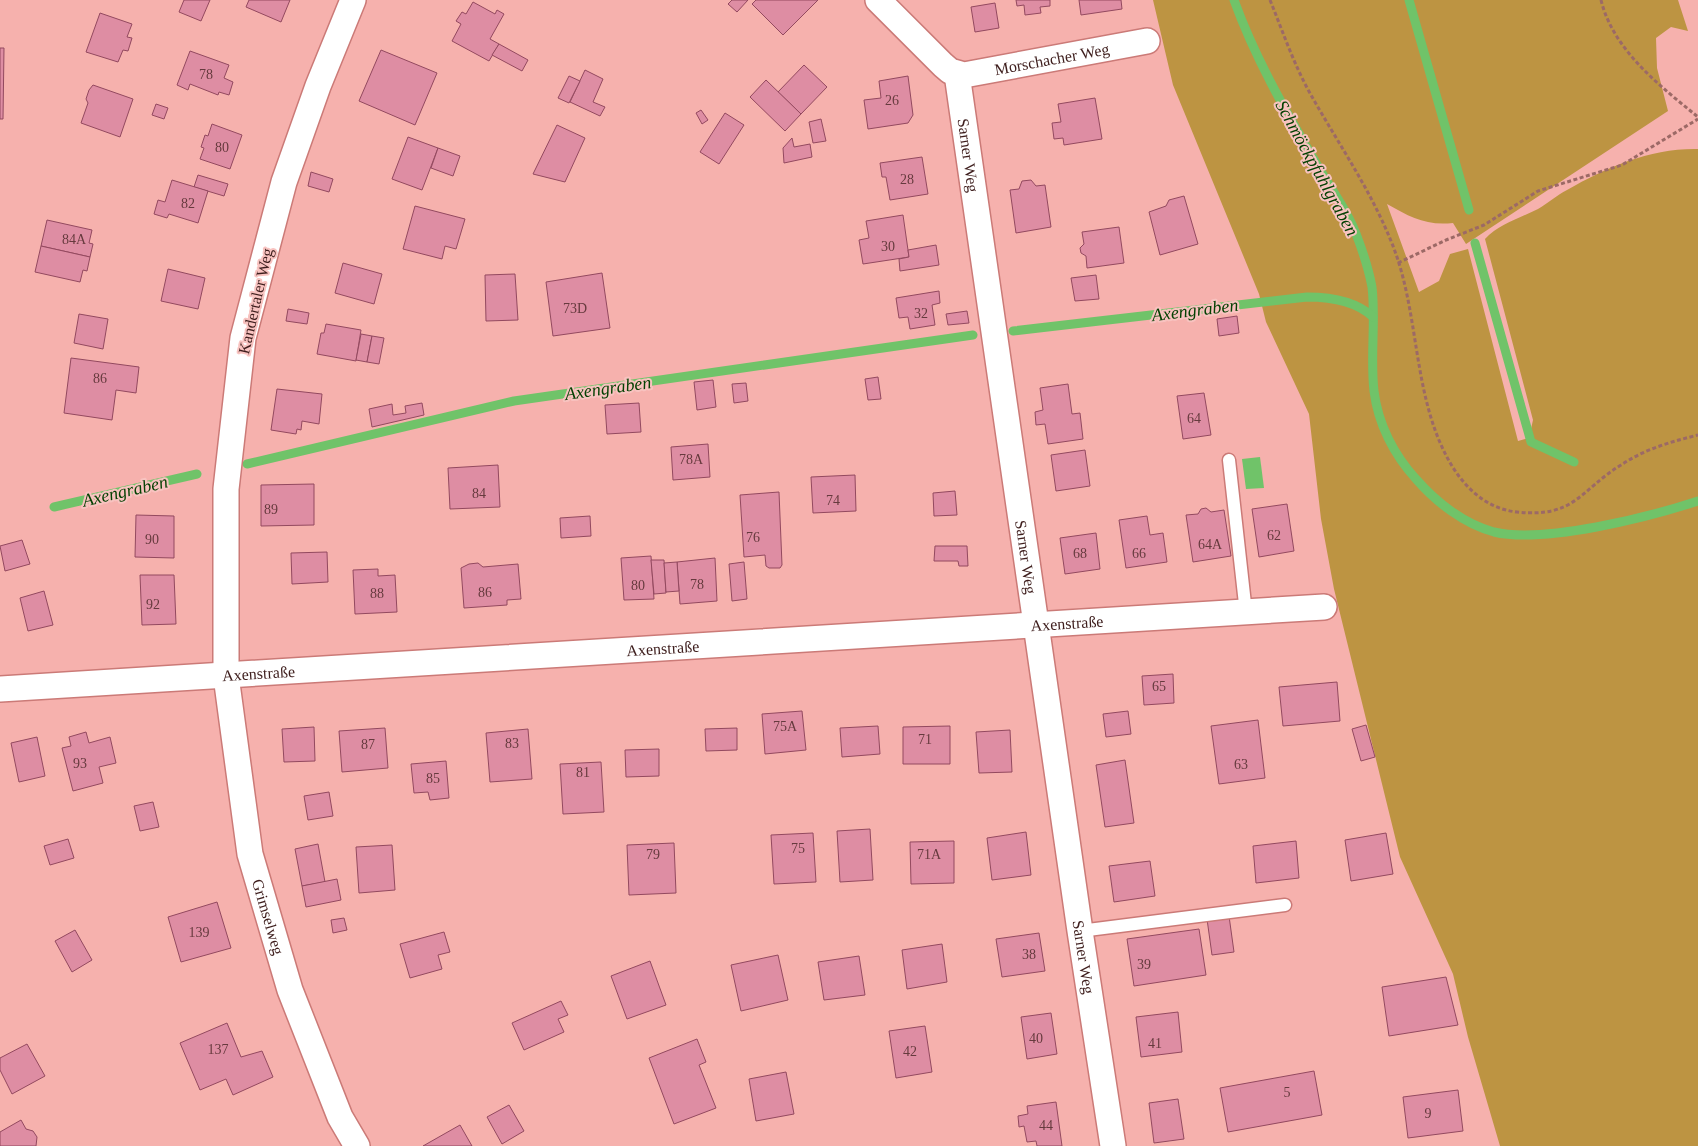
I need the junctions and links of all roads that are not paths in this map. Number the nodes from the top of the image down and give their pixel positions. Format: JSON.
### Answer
{"nodes":[{"id":1,"x":353,"y":0,"type":"edge"},
{"id":2,"x":878,"y":0,"type":"edge"},
{"id":3,"x":1147,"y":41,"type":"dead end"},
{"id":4,"x":957,"y":74,"type":"junction"},
{"id":5,"x":1229,"y":460,"type":"dead end"},
{"id":6,"x":1324,"y":607,"type":"dead end"},
{"id":7,"x":1246,"y":613,"type":"junction"},
{"id":8,"x":1036,"y":626,"type":"junction"},
{"id":9,"x":226,"y":676,"type":"junction"},
{"id":10,"x":0,"y":689,"type":"edge"},
{"id":11,"x":1286,"y":905,"type":"dead end"},
{"id":12,"x":1080,"y":931,"type":"junction"},
{"id":13,"x":357,"y":1146,"type":"edge"},
{"id":14,"x":1113,"y":1146,"type":"edge"}],
"edges":[{"from":1,"to":9,"type":"street","name":"Kandertaler Weg"},
{"from":2,"to":4,"type":"street"},
{"from":3,"to":4,"type":"street","name":"Morschacher Weg"},
{"from":4,"to":8,"type":"street","name":"Sarner Weg"},
{"from":5,"to":7,"type":"lane"},
{"from":6,"to":7,"type":"street","name":"Axenstraße"},
{"from":7,"to":8,"type":"street","name":"Axenstraße"},
{"from":8,"to":9,"type":"street","name":"Axenstraße"},
{"from":8,"to":12,"type":"street","name":"Sarner Weg"},
{"from":9,"to":10,"type":"street","name":"Axenstraße"},
{"from":9,"to":13,"type":"street","name":"Grimselweg"},
{"from":11,"to":12,"type":"lane"},
{"from":12,"to":14,"type":"street","name":"Sarner Weg"}]}
